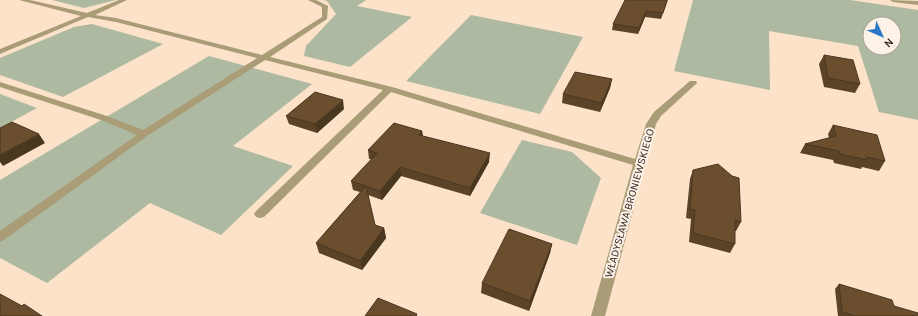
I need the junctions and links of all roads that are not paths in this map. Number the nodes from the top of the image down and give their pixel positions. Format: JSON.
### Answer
{"nodes":[{"id":1,"x":22,"y":0,"type":"edge"},
{"id":2,"x":124,"y":0,"type":"edge"},
{"id":3,"x":311,"y":0,"type":"edge"},
{"id":4,"x":893,"y":0,"type":"edge"},
{"id":5,"x":918,"y":4,"type":"edge"},
{"id":6,"x":86,"y":15,"type":"junction"},
{"id":7,"x":0,"y":52,"type":"edge"},
{"id":8,"x":264,"y":58,"type":"junction"},
{"id":9,"x":693,"y":83,"type":"dead end"},
{"id":10,"x":0,"y":84,"type":"edge"},
{"id":11,"x":389,"y":89,"type":"junction"},
{"id":12,"x":144,"y":134,"type":"junction"},
{"id":13,"x":639,"y":163,"type":"junction"},
{"id":14,"x":260,"y":214,"type":"dead end"},
{"id":15,"x":0,"y":237,"type":"edge"},
{"id":16,"x":598,"y":316,"type":"edge"}],
"edges":[{"from":1,"to":6,"type":"street"},
{"from":2,"to":6,"type":"street"},
{"from":3,"to":8,"type":"street"},
{"from":4,"to":5,"type":"street"},
{"from":6,"to":7,"type":"street"},
{"from":6,"to":8,"type":"street"},
{"from":8,"to":11,"type":"street"},
{"from":8,"to":12,"type":"street"},
{"from":9,"to":13,"type":"street","name":"WŁADYSŁAWA BRONIEWSKIEGO"},
{"from":10,"to":12,"type":"street"},
{"from":11,"to":13,"type":"street"},
{"from":11,"to":14,"type":"street"},
{"from":12,"to":15,"type":"street"},
{"from":13,"to":16,"type":"street","name":"WŁADYSŁAWA BRONIEWSKIEGO"}]}
